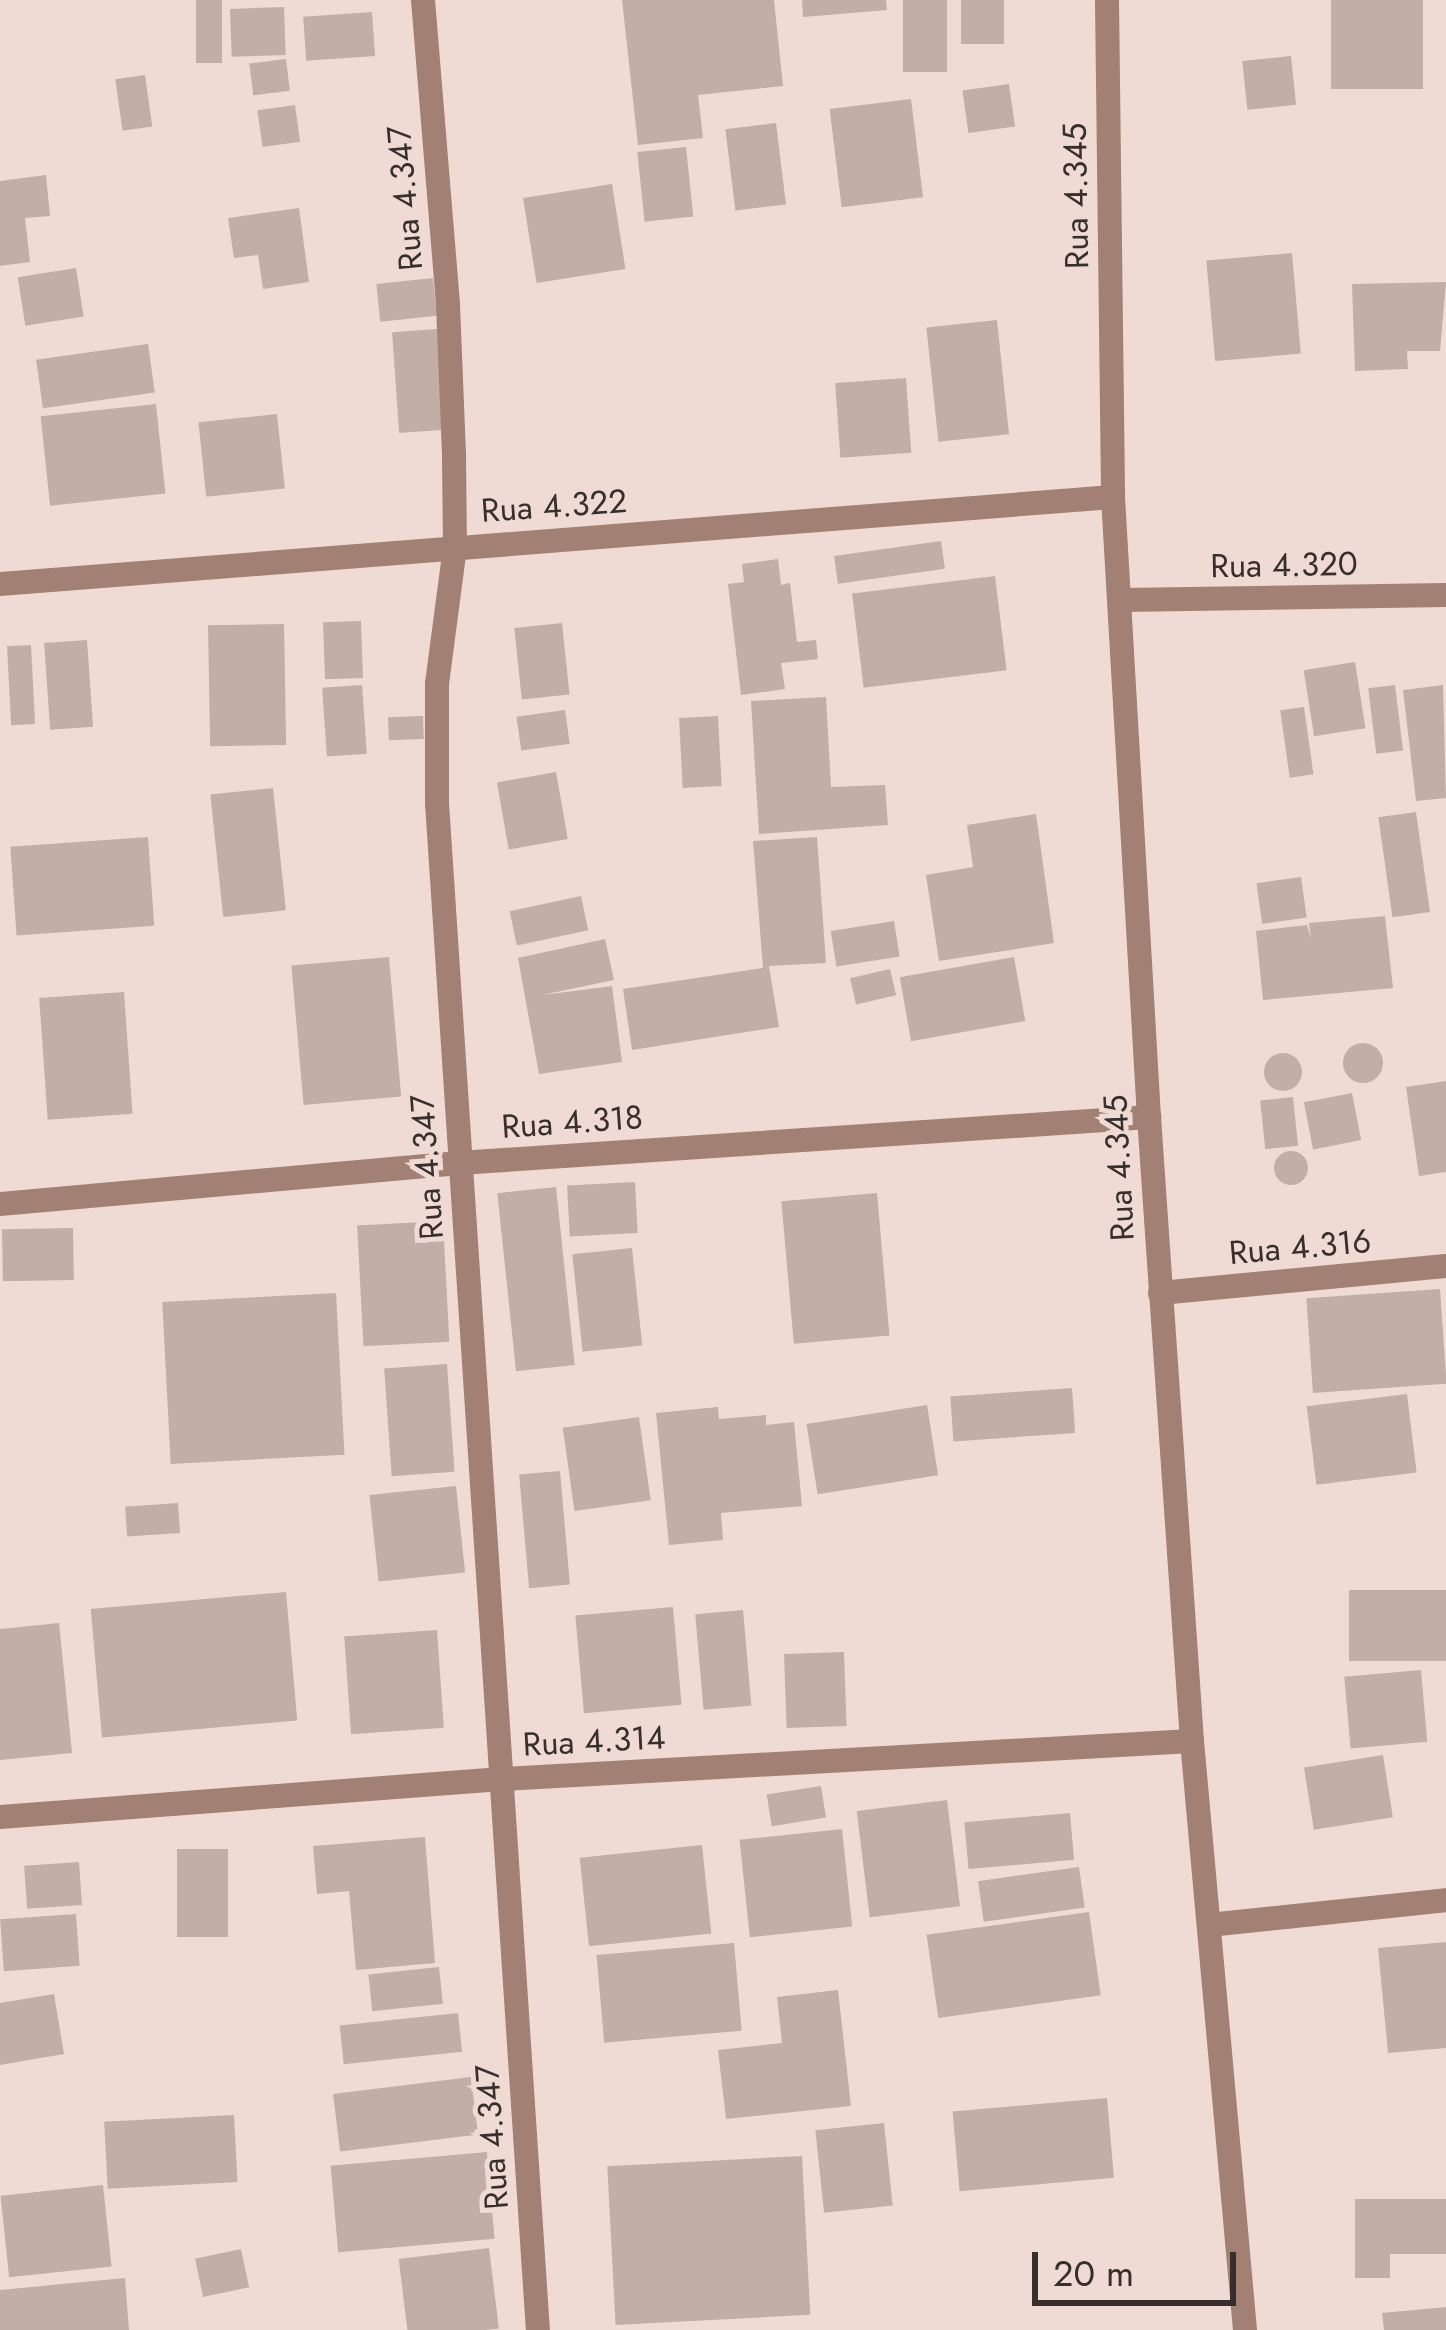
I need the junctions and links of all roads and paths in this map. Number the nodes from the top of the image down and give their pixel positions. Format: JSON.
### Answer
{"nodes":[{"id":1,"x":423,"y":0,"type":"edge"},
{"id":2,"x":1107,"y":0,"type":"edge"},
{"id":3,"x":1112,"y":497,"type":"junction"},
{"id":4,"x":455,"y":547,"type":"junction"},
{"id":5,"x":0,"y":584,"type":"edge"},
{"id":6,"x":1446,"y":596,"type":"edge"},
{"id":7,"x":1122,"y":600,"type":"junction"},
{"id":8,"x":1149,"y":1117,"type":"junction"},
{"id":9,"x":459,"y":1163,"type":"junction"},
{"id":10,"x":0,"y":1204,"type":"edge"},
{"id":11,"x":1446,"y":1266,"type":"edge"},
{"id":12,"x":1160,"y":1293,"type":"junction"},
{"id":13,"x":1192,"y":1741,"type":"junction"},
{"id":14,"x":502,"y":1779,"type":"junction"},
{"id":15,"x":0,"y":1817,"type":"edge"},
{"id":16,"x":1446,"y":1900,"type":"edge"},
{"id":17,"x":1209,"y":1925,"type":"junction"},
{"id":18,"x":538,"y":2330,"type":"edge"},
{"id":19,"x":1245,"y":2330,"type":"edge"}],
"edges":[{"from":1,"to":4,"type":"street","name":"Rua 4.347"},
{"from":2,"to":3,"type":"street","name":"Rua 4.345"},
{"from":3,"to":4,"type":"street","name":"Rua 4.322"},
{"from":3,"to":7,"type":"street","name":"Rua 4.345"},
{"from":4,"to":5,"type":"street","name":"Rua 4.322"},
{"from":4,"to":9,"type":"street","name":"Rua 4.347"},
{"from":6,"to":7,"type":"street","name":"Rua 4.320"},
{"from":7,"to":8,"type":"street","name":"Rua 4.345"},
{"from":8,"to":9,"type":"street","name":"Rua 4.318"},
{"from":8,"to":12,"type":"street","name":"Rua 4.345"},
{"from":9,"to":10,"type":"street","name":"Rua 4.318"},
{"from":9,"to":14,"type":"street","name":"Rua 4.347"},
{"from":11,"to":12,"type":"street","name":"Rua 4.316"},
{"from":12,"to":13,"type":"street","name":"Rua 4.345"},
{"from":13,"to":14,"type":"street","name":"Rua 4.314"},
{"from":13,"to":17,"type":"street","name":"Rua 4.345"},
{"from":14,"to":15,"type":"street","name":"Rua 4.314"},
{"from":14,"to":18,"type":"street","name":"Rua 4.347"},
{"from":16,"to":17,"type":"street"},
{"from":17,"to":19,"type":"street","name":"Rua 4.345"}]}
